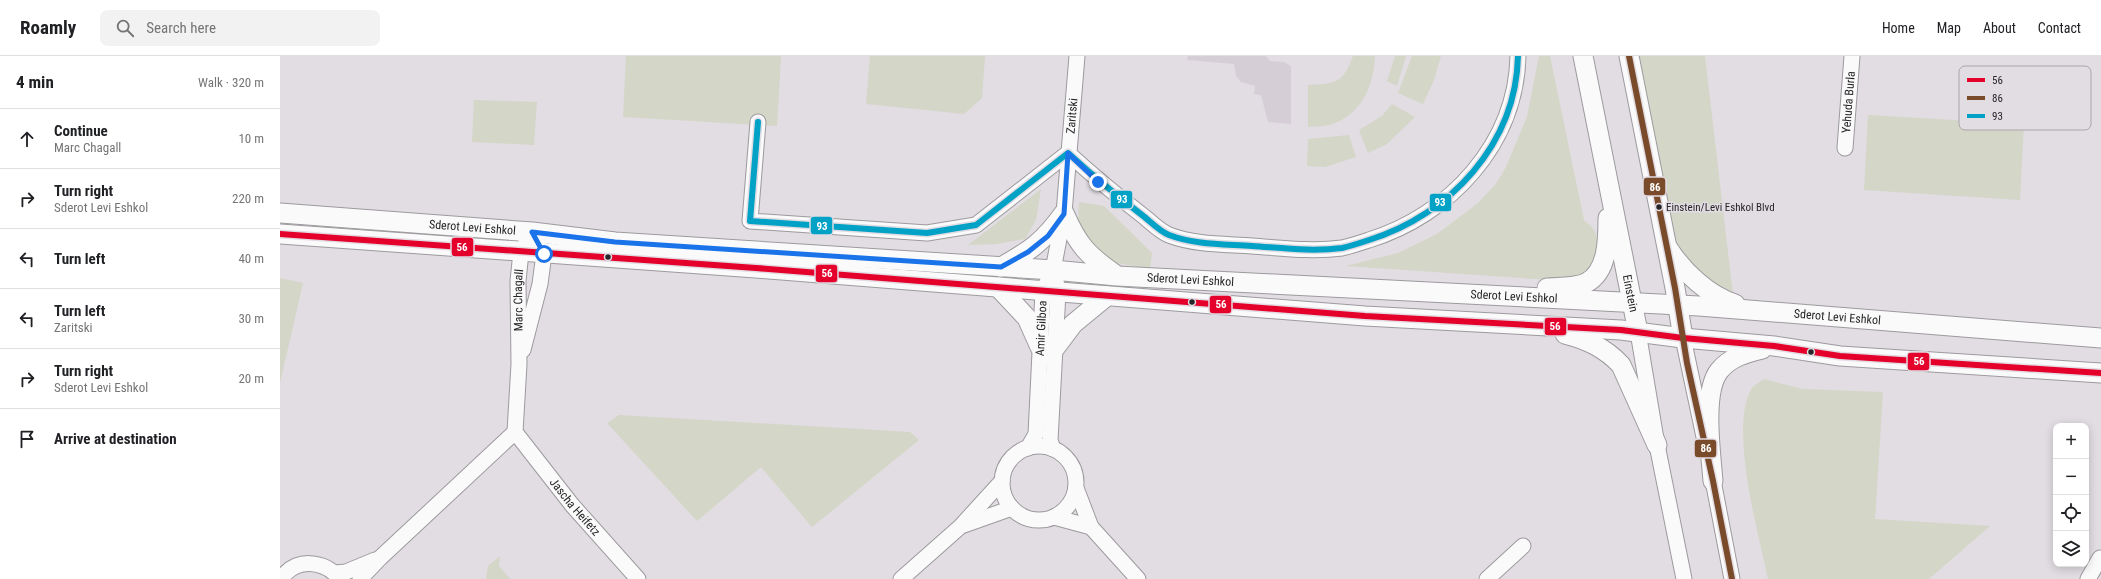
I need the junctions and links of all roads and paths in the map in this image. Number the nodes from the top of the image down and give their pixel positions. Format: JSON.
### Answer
{"nodes":[{"id":1,"x":1077,"y":56,"type":"edge"},
{"id":2,"x":1518,"y":56,"type":"edge"},
{"id":3,"x":1583,"y":56,"type":"edge"},
{"id":4,"x":1629,"y":56,"type":"edge"},
{"id":5,"x":1852,"y":56,"type":"edge"},
{"id":6,"x":758,"y":122,"type":"dead end"},
{"id":7,"x":1845,"y":148,"type":"dead end"},
{"id":8,"x":1068,"y":153,"type":"junction"},
{"id":9,"x":1606,"y":173,"type":"junction"},
{"id":10,"x":280,"y":213,"type":"edge"},
{"id":11,"x":1064,"y":214,"type":"junction"},
{"id":12,"x":532,"y":232,"type":"junction"},
{"id":13,"x":280,"y":234,"type":"edge"},
{"id":14,"x":1664,"y":239,"type":"junction"},
{"id":15,"x":521,"y":252,"type":"junction"},
{"id":16,"x":544,"y":254,"type":"junction"},
{"id":17,"x":1001,"y":267,"type":"junction"},
{"id":18,"x":1053,"y":270,"type":"junction"},
{"id":19,"x":1117,"y":276,"type":"junction"},
{"id":20,"x":998,"y":287,"type":"junction"},
{"id":21,"x":1051,"y":291,"type":"junction"},
{"id":22,"x":1479,"y":294,"type":"junction"},
{"id":23,"x":1107,"y":296,"type":"junction"},
{"id":24,"x":1633,"y":302,"type":"junction"},
{"id":25,"x":1678,"y":305,"type":"junction"},
{"id":26,"x":1762,"y":311,"type":"junction"},
{"id":27,"x":1526,"y":326,"type":"junction"},
{"id":28,"x":1638,"y":332,"type":"junction"},
{"id":29,"x":1683,"y":338,"type":"junction"},
{"id":30,"x":2101,"y":338,"type":"edge"},
{"id":31,"x":1774,"y":346,"type":"junction"},
{"id":32,"x":1048,"y":348,"type":"junction"},
{"id":33,"x":519,"y":364,"type":"junction"},
{"id":34,"x":2068,"y":370,"type":"junction"},
{"id":35,"x":2101,"y":373,"type":"edge"},
{"id":36,"x":2101,"y":386,"type":"edge"},
{"id":37,"x":514,"y":432,"type":"junction"},
{"id":38,"x":1657,"y":446,"type":"junction"},
{"id":39,"x":1028,"y":448,"type":"junction"},
{"id":40,"x":1054,"y":449,"type":"junction"},
{"id":41,"x":1002,"y":481,"type":"junction"},
{"id":42,"x":1713,"y":481,"type":"junction"},
{"id":43,"x":1076,"y":488,"type":"junction"},
{"id":44,"x":1012,"y":508,"type":"junction"},
{"id":45,"x":1054,"y":517,"type":"junction"},
{"id":46,"x":961,"y":526,"type":"junction"},
{"id":47,"x":1091,"y":527,"type":"junction"},
{"id":48,"x":1522,"y":546,"type":"dead end"},
{"id":49,"x":380,"y":558,"type":"junction"},
{"id":50,"x":2101,"y":559,"type":"edge"},
{"id":51,"x":282,"y":576,"type":"edge"},
{"id":52,"x":338,"y":576,"type":"edge"},
{"id":53,"x":360,"y":579,"type":"edge"},
{"id":54,"x":638,"y":579,"type":"edge"},
{"id":55,"x":901,"y":579,"type":"edge"},
{"id":56,"x":1138,"y":579,"type":"edge"},
{"id":57,"x":1487,"y":579,"type":"edge"},
{"id":58,"x":1684,"y":579,"type":"edge"},
{"id":59,"x":1732,"y":579,"type":"edge"},
{"id":60,"x":2088,"y":579,"type":"edge"}],
"edges":[{"from":1,"to":8,"type":"street","name":"Zaritski"},
{"from":2,"to":8,"type":"street"},
{"from":3,"to":9,"type":"street","name":"Einstein"},
{"from":4,"to":14,"type":"street"},
{"from":5,"to":7,"type":"street","name":"Yehuda Burla"},
{"from":6,"to":8,"type":"street"},
{"from":8,"to":11,"type":"street","name":"Zaritski"},
{"from":9,"to":22,"type":"street"},
{"from":9,"to":24,"type":"street","name":"Einstein"},
{"from":10,"to":12,"type":"street","name":"Sderot Levi Eshkol"},
{"from":11,"to":17,"type":"street"},
{"from":11,"to":18,"type":"street","name":"Zaritski"},
{"from":11,"to":19,"type":"street"},
{"from":12,"to":15,"type":"street","name":"Marc Chagall"},
{"from":12,"to":16,"type":"street"},
{"from":12,"to":17,"type":"street","name":"Sderot Levi Eshkol"},
{"from":13,"to":15,"type":"street","name":"Sderot Levi Eshkol"},
{"from":14,"to":25,"type":"street"},
{"from":14,"to":26,"type":"street"},
{"from":15,"to":16,"type":"street","name":"Sderot Levi Eshkol"},
{"from":15,"to":33,"type":"street","name":"Marc Chagall"},
{"from":16,"to":20,"type":"street","name":"Sderot Levi Eshkol"},
{"from":16,"to":33,"type":"street","name":"Marc Chagall"},
{"from":17,"to":18,"type":"street","name":"Sderot Levi Eshkol"},
{"from":18,"to":19,"type":"street","name":"Sderot Levi Eshkol"},
{"from":18,"to":21,"type":"street","name":"Amir Gilboa"},
{"from":19,"to":22,"type":"street","name":"Sderot Levi Eshkol"},
{"from":20,"to":21,"type":"street","name":"Sderot Levi Eshkol"},
{"from":20,"to":32,"type":"street"},
{"from":21,"to":23,"type":"street","name":"Sderot Levi Eshkol"},
{"from":21,"to":32,"type":"street","name":"Amir Gilboa"},
{"from":22,"to":24,"type":"street","name":"Sderot Levi Eshkol"},
{"from":23,"to":27,"type":"street","name":"Sderot Levi Eshkol"},
{"from":23,"to":32,"type":"street"},
{"from":24,"to":25,"type":"street","name":"Sderot Levi Eshkol"},
{"from":24,"to":28,"type":"street","name":"Einstein"},
{"from":25,"to":26,"type":"street","name":"Sderot Levi Eshkol"},
{"from":25,"to":29,"type":"street"},
{"from":26,"to":30,"type":"street","name":"Sderot Levi Eshkol"},
{"from":27,"to":28,"type":"street","name":"Sderot Levi Eshkol"},
{"from":27,"to":38,"type":"street"},
{"from":28,"to":29,"type":"street","name":"Sderot Levi Eshkol"},
{"from":28,"to":38,"type":"street","name":"Einstein"},
{"from":29,"to":31,"type":"street","name":"Sderot Levi Eshkol"},
{"from":29,"to":42,"type":"street"},
{"from":31,"to":34,"type":"street","name":"Sderot Levi Eshkol"},
{"from":31,"to":42,"type":"street"},
{"from":32,"to":39,"type":"street","name":"Amir Gilboa"},
{"from":32,"to":40,"type":"street","name":"Amir Gilboa"},
{"from":33,"to":37,"type":"street","name":"Marc Chagall"},
{"from":34,"to":35,"type":"street","name":"Sderot Levi Eshkol"},
{"from":34,"to":36,"type":"street"},
{"from":37,"to":49,"type":"street"},
{"from":37,"to":54,"type":"street","name":"Jascha Heifetz"},
{"from":38,"to":58,"type":"street","name":"Einstein"},
{"from":39,"to":40,"type":"street"},
{"from":39,"to":41,"type":"street"},
{"from":40,"to":43,"type":"street"},
{"from":41,"to":44,"type":"street"},
{"from":41,"to":46,"type":"street"},
{"from":42,"to":59,"type":"street"},
{"from":43,"to":45,"type":"street"},
{"from":43,"to":47,"type":"street"},
{"from":44,"to":45,"type":"street"},
{"from":44,"to":46,"type":"street"},
{"from":45,"to":47,"type":"street"},
{"from":46,"to":55,"type":"street"},
{"from":47,"to":56,"type":"street"},
{"from":48,"to":57,"type":"street"},
{"from":49,"to":52,"type":"street"},
{"from":49,"to":53,"type":"street"},
{"from":50,"to":60,"type":"street"},
{"from":51,"to":52,"type":"street"}]}
